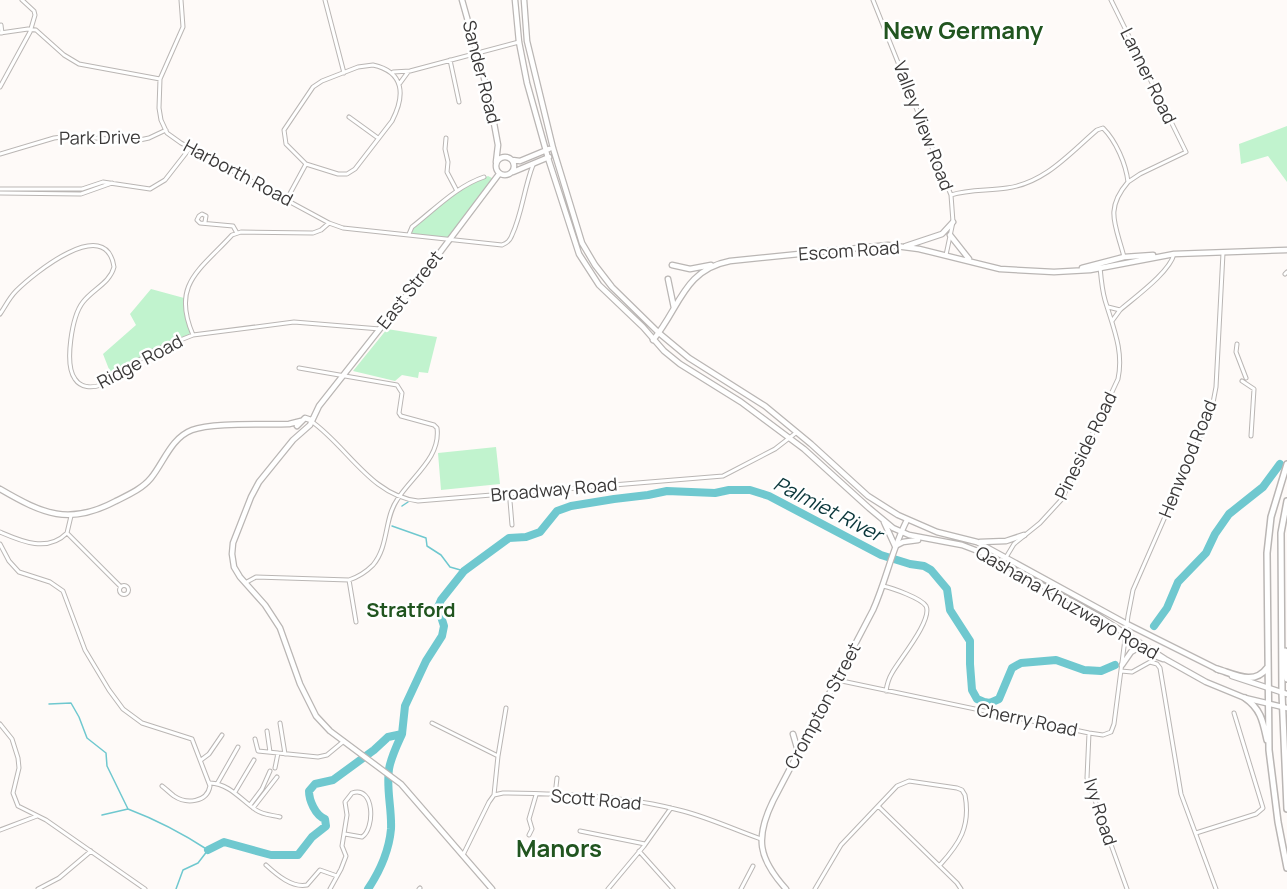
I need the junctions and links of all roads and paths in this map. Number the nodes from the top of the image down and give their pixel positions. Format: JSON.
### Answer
{"nodes":[{"id":1,"x":22,"y":0,"type":"edge"},
{"id":2,"x":181,"y":0,"type":"edge"},
{"id":3,"x":325,"y":0,"type":"edge"},
{"id":4,"x":462,"y":0,"type":"edge"},
{"id":5,"x":515,"y":0,"type":"edge"},
{"id":6,"x":524,"y":0,"type":"edge"},
{"id":7,"x":873,"y":0,"type":"edge"},
{"id":8,"x":1111,"y":0,"type":"edge"},
{"id":9,"x":1,"y":25,"type":"edge"},
{"id":10,"x":31,"y":29,"type":"junction"},
{"id":11,"x":1,"y":33,"type":"edge"},
{"id":12,"x":519,"y":42,"type":"junction"},
{"id":13,"x":478,"y":52,"type":"junction"},
{"id":14,"x":450,"y":60,"type":"junction"},
{"id":15,"x":410,"y":71,"type":"junction"},
{"id":16,"x":392,"y":72,"type":"junction"},
{"id":17,"x":344,"y":73,"type":"junction"},
{"id":18,"x":160,"y":79,"type":"junction"},
{"id":19,"x":399,"y":84,"type":"junction"},
{"id":20,"x":0,"y":87,"type":"edge"},
{"id":21,"x":459,"y":102,"type":"dead end"},
{"id":22,"x":349,"y":117,"type":"dead end"},
{"id":23,"x":166,"y":130,"type":"junction"},
{"id":24,"x":378,"y":138,"type":"junction"},
{"id":25,"x":446,"y":138,"type":"dead end"},
{"id":26,"x":498,"y":145,"type":"junction"},
{"id":27,"x":190,"y":148,"type":"junction"},
{"id":28,"x":553,"y":148,"type":"junction"},
{"id":29,"x":546,"y":150,"type":"junction"},
{"id":30,"x":0,"y":154,"type":"edge"},
{"id":31,"x":555,"y":155,"type":"junction"},
{"id":32,"x":548,"y":158,"type":"junction"},
{"id":33,"x":509,"y":159,"type":"junction"},
{"id":34,"x":496,"y":162,"type":"junction"},
{"id":35,"x":534,"y":163,"type":"junction"},
{"id":36,"x":306,"y":164,"type":"junction"},
{"id":37,"x":512,"y":172,"type":"junction"},
{"id":38,"x":498,"y":174,"type":"junction"},
{"id":39,"x":484,"y":177,"type":"dead end"},
{"id":40,"x":1128,"y":182,"type":"junction"},
{"id":41,"x":0,"y":191,"type":"edge"},
{"id":42,"x":457,"y":191,"type":"junction"},
{"id":43,"x":951,"y":195,"type":"junction"},
{"id":44,"x":286,"y":200,"type":"junction"},
{"id":45,"x":205,"y":222,"type":"dead end"},
{"id":46,"x":953,"y":222,"type":"junction"},
{"id":47,"x":329,"y":223,"type":"junction"},
{"id":48,"x":237,"y":233,"type":"junction"},
{"id":49,"x":409,"y":234,"type":"junction"},
{"id":50,"x":950,"y":235,"type":"junction"},
{"id":51,"x":449,"y":239,"type":"junction"},
{"id":52,"x":904,"y":246,"type":"junction"},
{"id":53,"x":1287,"y":250,"type":"edge"},
{"id":54,"x":1223,"y":251,"type":"junction"},
{"id":55,"x":1174,"y":254,"type":"junction"},
{"id":56,"x":946,"y":255,"type":"junction"},
{"id":57,"x":1161,"y":255,"type":"junction"},
{"id":58,"x":1125,"y":257,"type":"junction"},
{"id":59,"x":972,"y":262,"type":"junction"},
{"id":60,"x":716,"y":264,"type":"junction"},
{"id":61,"x":672,"y":265,"type":"dead end"},
{"id":62,"x":1099,"y":265,"type":"junction"},
{"id":63,"x":668,"y":279,"type":"dead end"},
{"id":64,"x":1107,"y":307,"type":"junction"},
{"id":65,"x":674,"y":308,"type":"junction"},
{"id":66,"x":1120,"y":310,"type":"junction"},
{"id":67,"x":0,"y":314,"type":"edge"},
{"id":68,"x":1112,"y":321,"type":"junction"},
{"id":69,"x":380,"y":329,"type":"junction"},
{"id":70,"x":659,"y":333,"type":"junction"},
{"id":71,"x":193,"y":335,"type":"junction"},
{"id":72,"x":653,"y":340,"type":"junction"},
{"id":73,"x":1237,"y":344,"type":"dead end"},
{"id":74,"x":299,"y":368,"type":"dead end"},
{"id":75,"x":344,"y":374,"type":"junction"},
{"id":76,"x":310,"y":420,"type":"junction"},
{"id":77,"x":301,"y":421,"type":"junction"},
{"id":78,"x":289,"y":424,"type":"junction"},
{"id":79,"x":301,"y":428,"type":"junction"},
{"id":80,"x":323,"y":432,"type":"junction"},
{"id":81,"x":797,"y":432,"type":"junction"},
{"id":82,"x":1251,"y":436,"type":"dead end"},
{"id":83,"x":790,"y":438,"type":"junction"},
{"id":84,"x":1287,"y":464,"type":"edge"},
{"id":85,"x":0,"y":489,"type":"edge"},
{"id":86,"x":520,"y":492,"type":"junction"},
{"id":87,"x":399,"y":496,"type":"junction"},
{"id":88,"x":1287,"y":501,"type":"edge"},
{"id":89,"x":71,"y":516,"type":"junction"},
{"id":90,"x":907,"y":520,"type":"junction"},
{"id":91,"x":884,"y":521,"type":"junction"},
{"id":92,"x":512,"y":525,"type":"dead end"},
{"id":93,"x":901,"y":531,"type":"junction"},
{"id":94,"x":0,"y":532,"type":"edge"},
{"id":95,"x":67,"y":533,"type":"junction"},
{"id":96,"x":1024,"y":535,"type":"junction"},
{"id":97,"x":924,"y":539,"type":"junction"},
{"id":98,"x":977,"y":542,"type":"junction"},
{"id":99,"x":0,"y":544,"type":"edge"},
{"id":100,"x":895,"y":546,"type":"junction"},
{"id":101,"x":1005,"y":557,"type":"junction"},
{"id":102,"x":1002,"y":564,"type":"junction"},
{"id":103,"x":349,"y":580,"type":"junction"},
{"id":104,"x":244,"y":583,"type":"junction"},
{"id":105,"x":883,"y":586,"type":"junction"},
{"id":106,"x":121,"y":587,"type":"dead end"},
{"id":107,"x":356,"y":622,"type":"dead end"},
{"id":108,"x":1127,"y":624,"type":"junction"},
{"id":109,"x":1282,"y":626,"type":"junction"},
{"id":110,"x":1126,"y":634,"type":"junction"},
{"id":111,"x":1166,"y":659,"type":"junction"},
{"id":112,"x":1267,"y":667,"type":"junction"},
{"id":113,"x":1121,"y":668,"type":"junction"},
{"id":114,"x":1217,"y":669,"type":"junction"},
{"id":115,"x":1287,"y":679,"type":"edge"},
{"id":116,"x":837,"y":680,"type":"junction"},
{"id":117,"x":1268,"y":689,"type":"junction"},
{"id":118,"x":886,"y":691,"type":"junction"},
{"id":119,"x":1284,"y":693,"type":"edge"},
{"id":120,"x":1245,"y":698,"type":"junction"},
{"id":121,"x":1269,"y":704,"type":"junction"},
{"id":122,"x":506,"y":708,"type":"dead end"},
{"id":123,"x":1285,"y":708,"type":"edge"},
{"id":124,"x":1234,"y":713,"type":"dead end"},
{"id":125,"x":280,"y":723,"type":"dead end"},
{"id":126,"x":432,"y":723,"type":"dead end"},
{"id":127,"x":0,"y":724,"type":"edge"},
{"id":128,"x":267,"y":731,"type":"dead end"},
{"id":129,"x":1089,"y":733,"type":"junction"},
{"id":130,"x":793,"y":734,"type":"dead end"},
{"id":131,"x":222,"y":735,"type":"dead end"},
{"id":132,"x":255,"y":739,"type":"dead end"},
{"id":133,"x":344,"y":741,"type":"junction"},
{"id":134,"x":238,"y":747,"type":"dead end"},
{"id":135,"x":1269,"y":750,"type":"junction"},
{"id":136,"x":270,"y":752,"type":"junction"},
{"id":137,"x":278,"y":753,"type":"junction"},
{"id":138,"x":285,"y":754,"type":"junction"},
{"id":139,"x":798,"y":754,"type":"junction"},
{"id":140,"x":498,"y":756,"type":"junction"},
{"id":141,"x":201,"y":760,"type":"junction"},
{"id":142,"x":254,"y":760,"type":"dead end"},
{"id":143,"x":275,"y":768,"type":"dead end"},
{"id":144,"x":270,"y":771,"type":"dead end"},
{"id":145,"x":277,"y":777,"type":"dead end"},
{"id":146,"x":557,"y":778,"type":"dead end"},
{"id":147,"x":210,"y":783,"type":"junction"},
{"id":148,"x":217,"y":784,"type":"junction"},
{"id":149,"x":162,"y":786,"type":"dead end"},
{"id":150,"x":235,"y":792,"type":"junction"},
{"id":151,"x":537,"y":794,"type":"junction"},
{"id":152,"x":494,"y":795,"type":"junction"},
{"id":153,"x":555,"y":795,"type":"junction"},
{"id":154,"x":878,"y":806,"type":"junction"},
{"id":155,"x":251,"y":807,"type":"junction"},
{"id":156,"x":672,"y":808,"type":"junction"},
{"id":157,"x":1287,"y":809,"type":"edge"},
{"id":158,"x":37,"y":816,"type":"junction"},
{"id":159,"x":280,"y":817,"type":"dead end"},
{"id":160,"x":0,"y":830,"type":"edge"},
{"id":161,"x":579,"y":831,"type":"dead end"},
{"id":162,"x":1196,"y":833,"type":"junction"},
{"id":163,"x":345,"y":834,"type":"junction"},
{"id":164,"x":530,"y":835,"type":"dead end"},
{"id":165,"x":761,"y":839,"type":"junction"},
{"id":166,"x":645,"y":844,"type":"junction"},
{"id":167,"x":91,"y":851,"type":"junction"},
{"id":168,"x":639,"y":851,"type":"junction"},
{"id":169,"x":463,"y":855,"type":"junction"},
{"id":170,"x":266,"y":865,"type":"dead end"},
{"id":171,"x":753,"y":866,"type":"dead end"},
{"id":172,"x":939,"y":866,"type":"junction"},
{"id":173,"x":1287,"y":868,"type":"edge"},
{"id":174,"x":338,"y":876,"type":"junction"},
{"id":175,"x":38,"y":889,"type":"edge"},
{"id":176,"x":145,"y":889,"type":"edge"},
{"id":177,"x":330,"y":889,"type":"edge"},
{"id":178,"x":492,"y":889,"type":"edge"},
{"id":179,"x":608,"y":889,"type":"edge"},
{"id":180,"x":673,"y":889,"type":"edge"},
{"id":181,"x":741,"y":889,"type":"edge"},
{"id":182,"x":786,"y":889,"type":"edge"},
{"id":183,"x":815,"y":889,"type":"edge"},
{"id":184,"x":961,"y":889,"type":"edge"},
{"id":185,"x":1127,"y":889,"type":"edge"},
{"id":186,"x":1216,"y":889,"type":"edge"}],
"edges":[{"from":1,"to":10,"type":"street"},
{"from":2,"to":18,"type":"street","name":"Harborth Road"},
{"from":3,"to":17,"type":"street"},
{"from":4,"to":13,"type":"main road","name":"Sander Road"},
{"from":5,"to":12,"type":"main road","name":"Qashana Khuzwayo Road"},
{"from":6,"to":28,"type":"main road","name":"Qashana Khuzwayo Road"},
{"from":7,"to":43,"type":"street","name":"Valley View Road"},
{"from":8,"to":40,"type":"street","name":"Lanner Road"},
{"from":9,"to":11,"type":"street"},
{"from":10,"to":11,"type":"street"},
{"from":10,"to":18,"type":"street"},
{"from":10,"to":20,"type":"street"},
{"from":12,"to":13,"type":"street"},
{"from":12,"to":29,"type":"main road","name":"Qashana Khuzwayo Road"},
{"from":13,"to":14,"type":"street"},
{"from":13,"to":26,"type":"main road","name":"Sander Road"},
{"from":14,"to":15,"type":"street"},
{"from":14,"to":21,"type":"street"},
{"from":15,"to":16,"type":"street"},
{"from":15,"to":19,"type":"street"},
{"from":16,"to":17,"type":"street"},
{"from":16,"to":19,"type":"street"},
{"from":17,"to":36,"type":"street"},
{"from":18,"to":23,"type":"street","name":"Harborth Road"},
{"from":19,"to":24,"type":"street"},
{"from":22,"to":24,"type":"street"},
{"from":23,"to":27,"type":"street","name":"Harborth Road"},
{"from":23,"to":30,"type":"street","name":"Park Drive"},
{"from":24,"to":36,"type":"street"},
{"from":25,"to":42,"type":"street"},
{"from":26,"to":33,"type":"main road","name":"Sander Road"},
{"from":26,"to":34,"type":"main road","name":"Sander Road"},
{"from":27,"to":41,"type":"street"},
{"from":27,"to":44,"type":"street","name":"Harborth Road"},
{"from":28,"to":29,"type":"main road"},
{"from":28,"to":31,"type":"main road","name":"Qashana Khuzwayo Road"},
{"from":29,"to":32,"type":"main road","name":"Qashana Khuzwayo Road"},
{"from":29,"to":33,"type":"main road"},
{"from":31,"to":32,"type":"main road"},
{"from":31,"to":70,"type":"main road","name":"Qashana Khuzwayo Road"},
{"from":32,"to":35,"type":"main road"},
{"from":32,"to":72,"type":"main road","name":"Qashana Khuzwayo Road"},
{"from":33,"to":34,"type":"main road"},
{"from":33,"to":37,"type":"main road"},
{"from":34,"to":38,"type":"main road"},
{"from":35,"to":37,"type":"main road"},
{"from":35,"to":51,"type":"street","name":"Harborth Road"},
{"from":36,"to":44,"type":"street"},
{"from":37,"to":38,"type":"main road"},
{"from":38,"to":51,"type":"main road","name":"East Street"},
{"from":39,"to":42,"type":"street"},
{"from":40,"to":43,"type":"street"},
{"from":40,"to":58,"type":"street"},
{"from":42,"to":49,"type":"street"},
{"from":43,"to":46,"type":"street","name":"Valley View Road"},
{"from":44,"to":47,"type":"street","name":"Harborth Road"},
{"from":45,"to":48,"type":"street"},
{"from":46,"to":50,"type":"street","name":"Valley View Road"},
{"from":46,"to":52,"type":"main road"},
{"from":47,"to":48,"type":"street"},
{"from":47,"to":49,"type":"street","name":"Harborth Road"},
{"from":48,"to":71,"type":"street"},
{"from":49,"to":51,"type":"street","name":"Harborth Road"},
{"from":50,"to":56,"type":"street","name":"Valley View Road"},
{"from":50,"to":59,"type":"main road"},
{"from":51,"to":69,"type":"main road","name":"East Street"},
{"from":52,"to":56,"type":"main road","name":"Escom Road"},
{"from":52,"to":60,"type":"main road","name":"Escom Road"},
{"from":53,"to":54,"type":"main road","name":"Escom Road"},
{"from":54,"to":55,"type":"main road","name":"Escom Road"},
{"from":54,"to":108,"type":"street","name":"Henwood Road"},
{"from":55,"to":57,"type":"main road","name":"Escom Road"},
{"from":55,"to":66,"type":"street"},
{"from":56,"to":59,"type":"main road","name":"Escom Road"},
{"from":57,"to":58,"type":"main road","name":"Escom Road"},
{"from":57,"to":62,"type":"main road","name":"Escom Road"},
{"from":58,"to":62,"type":"main road","name":"Escom Road"},
{"from":59,"to":62,"type":"main road","name":"Escom Road"},
{"from":60,"to":61,"type":"main road"},
{"from":60,"to":65,"type":"main road","name":"Escom Road"},
{"from":62,"to":64,"type":"street","name":"Pineside Road"},
{"from":63,"to":65,"type":"main road"},
{"from":64,"to":66,"type":"street"},
{"from":64,"to":68,"type":"street","name":"Pineside Road"},
{"from":65,"to":70,"type":"main road","name":"Escom Road"},
{"from":66,"to":68,"type":"street"},
{"from":67,"to":71,"type":"street","name":"Ridge Road"},
{"from":68,"to":96,"type":"street","name":"Pineside Road"},
{"from":69,"to":71,"type":"street","name":"Ridge Road"},
{"from":69,"to":75,"type":"main road","name":"East Street"},
{"from":70,"to":72,"type":"main road","name":"Escom Road"},
{"from":70,"to":81,"type":"main road","name":"Qashana Khuzwayo Road"},
{"from":72,"to":83,"type":"main road","name":"Qashana Khuzwayo Road"},
{"from":73,"to":82,"type":"street"},
{"from":74,"to":75,"type":"street"},
{"from":75,"to":76,"type":"main road","name":"East Street"},
{"from":75,"to":87,"type":"street"},
{"from":76,"to":77,"type":"main road"},
{"from":76,"to":79,"type":"main road"},
{"from":76,"to":80,"type":"street","name":"Broadway Road"},
{"from":77,"to":78,"type":"main road"},
{"from":77,"to":79,"type":"main road"},
{"from":78,"to":79,"type":"main road"},
{"from":78,"to":89,"type":"main road"},
{"from":79,"to":80,"type":"street","name":"Broadway Road"},
{"from":79,"to":104,"type":"main road"},
{"from":80,"to":87,"type":"street","name":"Broadway Road"},
{"from":81,"to":83,"type":"street","name":"Broadway Road"},
{"from":81,"to":90,"type":"main road","name":"Qashana Khuzwayo Road"},
{"from":83,"to":86,"type":"street","name":"Broadway Road"},
{"from":83,"to":91,"type":"main road","name":"Qashana Khuzwayo Road"},
{"from":84,"to":112,"type":"highway"},
{"from":85,"to":89,"type":"main road"},
{"from":86,"to":87,"type":"street","name":"Broadway Road"},
{"from":86,"to":92,"type":"street"},
{"from":87,"to":103,"type":"street"},
{"from":88,"to":109,"type":"highway"},
{"from":89,"to":95,"type":"street"},
{"from":90,"to":93,"type":"main road","name":"Crompton Street"},
{"from":90,"to":98,"type":"main road","name":"Qashana Khuzwayo Road"},
{"from":91,"to":93,"type":"main road","name":"Qashana Khuzwayo Road"},
{"from":91,"to":100,"type":"main road"},
{"from":93,"to":97,"type":"main road","name":"Qashana Khuzwayo Road"},
{"from":93,"to":100,"type":"main road","name":"Crompton Street"},
{"from":94,"to":95,"type":"street"},
{"from":95,"to":106,"type":"street"},
{"from":96,"to":98,"type":"main road"},
{"from":96,"to":101,"type":"street","name":"Pineside Road"},
{"from":97,"to":100,"type":"main road"},
{"from":97,"to":102,"type":"main road","name":"Qashana Khuzwayo Road"},
{"from":98,"to":101,"type":"main road","name":"Qashana Khuzwayo Road"},
{"from":99,"to":141,"type":"street"},
{"from":100,"to":105,"type":"main road","name":"Crompton Street"},
{"from":101,"to":102,"type":"street","name":"Pineside Road"},
{"from":101,"to":108,"type":"main road","name":"Qashana Khuzwayo Road"},
{"from":102,"to":110,"type":"main road","name":"Qashana Khuzwayo Road"},
{"from":103,"to":104,"type":"street"},
{"from":103,"to":107,"type":"street"},
{"from":104,"to":133,"type":"main road"},
{"from":105,"to":116,"type":"main road","name":"Crompton Street"},
{"from":105,"to":118,"type":"street"},
{"from":108,"to":110,"type":"street","name":"Cherry Road"},
{"from":108,"to":114,"type":"main road","name":"Qashana Khuzwayo Road"},
{"from":109,"to":115,"type":"highway"},
{"from":109,"to":119,"type":"highway"},
{"from":110,"to":111,"type":"main road","name":"Qashana Khuzwayo Road"},
{"from":110,"to":113,"type":"street","name":"Cherry Road"},
{"from":111,"to":113,"type":"main road"},
{"from":111,"to":120,"type":"main road","name":"Qashana Khuzwayo Road"},
{"from":112,"to":114,"type":"highway"},
{"from":112,"to":117,"type":"highway"},
{"from":113,"to":129,"type":"street","name":"Cherry Road"},
{"from":113,"to":162,"type":"street"},
{"from":114,"to":117,"type":"main road","name":"Qashana Khuzwayo Road"},
{"from":116,"to":118,"type":"street","name":"Cherry Road"},
{"from":116,"to":139,"type":"main road","name":"Crompton Street"},
{"from":117,"to":119,"type":"main road","name":"Qashana Khuzwayo Road"},
{"from":117,"to":121,"type":"highway"},
{"from":118,"to":129,"type":"street","name":"Cherry Road"},
{"from":119,"to":123,"type":"highway"},
{"from":120,"to":121,"type":"main road","name":"Qashana Khuzwayo Road"},
{"from":120,"to":135,"type":"highway"},
{"from":121,"to":123,"type":"main road","name":"Qashana Khuzwayo Road"},
{"from":121,"to":135,"type":"highway"},
{"from":122,"to":140,"type":"street"},
{"from":123,"to":157,"type":"highway"},
{"from":124,"to":162,"type":"street"},
{"from":125,"to":138,"type":"street"},
{"from":126,"to":140,"type":"street"},
{"from":127,"to":158,"type":"street"},
{"from":128,"to":136,"type":"street"},
{"from":129,"to":185,"type":"street","name":"Ivy Road"},
{"from":130,"to":139,"type":"main road"},
{"from":131,"to":141,"type":"street"},
{"from":132,"to":136,"type":"street"},
{"from":133,"to":138,"type":"street"},
{"from":133,"to":169,"type":"main road"},
{"from":134,"to":148,"type":"street"},
{"from":135,"to":173,"type":"highway"},
{"from":136,"to":137,"type":"street"},
{"from":137,"to":138,"type":"street"},
{"from":137,"to":143,"type":"street"},
{"from":139,"to":165,"type":"main road","name":"Crompton Street"},
{"from":140,"to":152,"type":"street"},
{"from":141,"to":147,"type":"street"},
{"from":142,"to":150,"type":"street"},
{"from":144,"to":155,"type":"street"},
{"from":145,"to":155,"type":"street"},
{"from":146,"to":153,"type":"street"},
{"from":147,"to":148,"type":"street"},
{"from":147,"to":149,"type":"street"},
{"from":148,"to":150,"type":"street"},
{"from":150,"to":155,"type":"street"},
{"from":151,"to":152,"type":"street","name":"Scott Road"},
{"from":151,"to":153,"type":"street","name":"Scott Road"},
{"from":151,"to":164,"type":"street"},
{"from":152,"to":169,"type":"street"},
{"from":153,"to":156,"type":"street","name":"Scott Road"},
{"from":154,"to":172,"type":"street"},
{"from":154,"to":172,"type":"street"},
{"from":154,"to":183,"type":"street"},
{"from":155,"to":159,"type":"street"},
{"from":156,"to":165,"type":"street","name":"Scott Road"},
{"from":156,"to":166,"type":"street"},
{"from":158,"to":160,"type":"street"},
{"from":158,"to":167,"type":"street"},
{"from":161,"to":166,"type":"street"},
{"from":162,"to":186,"type":"street"},
{"from":163,"to":163,"type":"street"},
{"from":163,"to":174,"type":"street"},
{"from":165,"to":182,"type":"main road"},
{"from":166,"to":168,"type":"street"},
{"from":167,"to":175,"type":"street"},
{"from":167,"to":176,"type":"street"},
{"from":168,"to":179,"type":"street"},
{"from":168,"to":180,"type":"street"},
{"from":169,"to":178,"type":"main road"},
{"from":170,"to":174,"type":"street"},
{"from":171,"to":181,"type":"street"},
{"from":172,"to":184,"type":"street"},
{"from":174,"to":177,"type":"street"}]}
